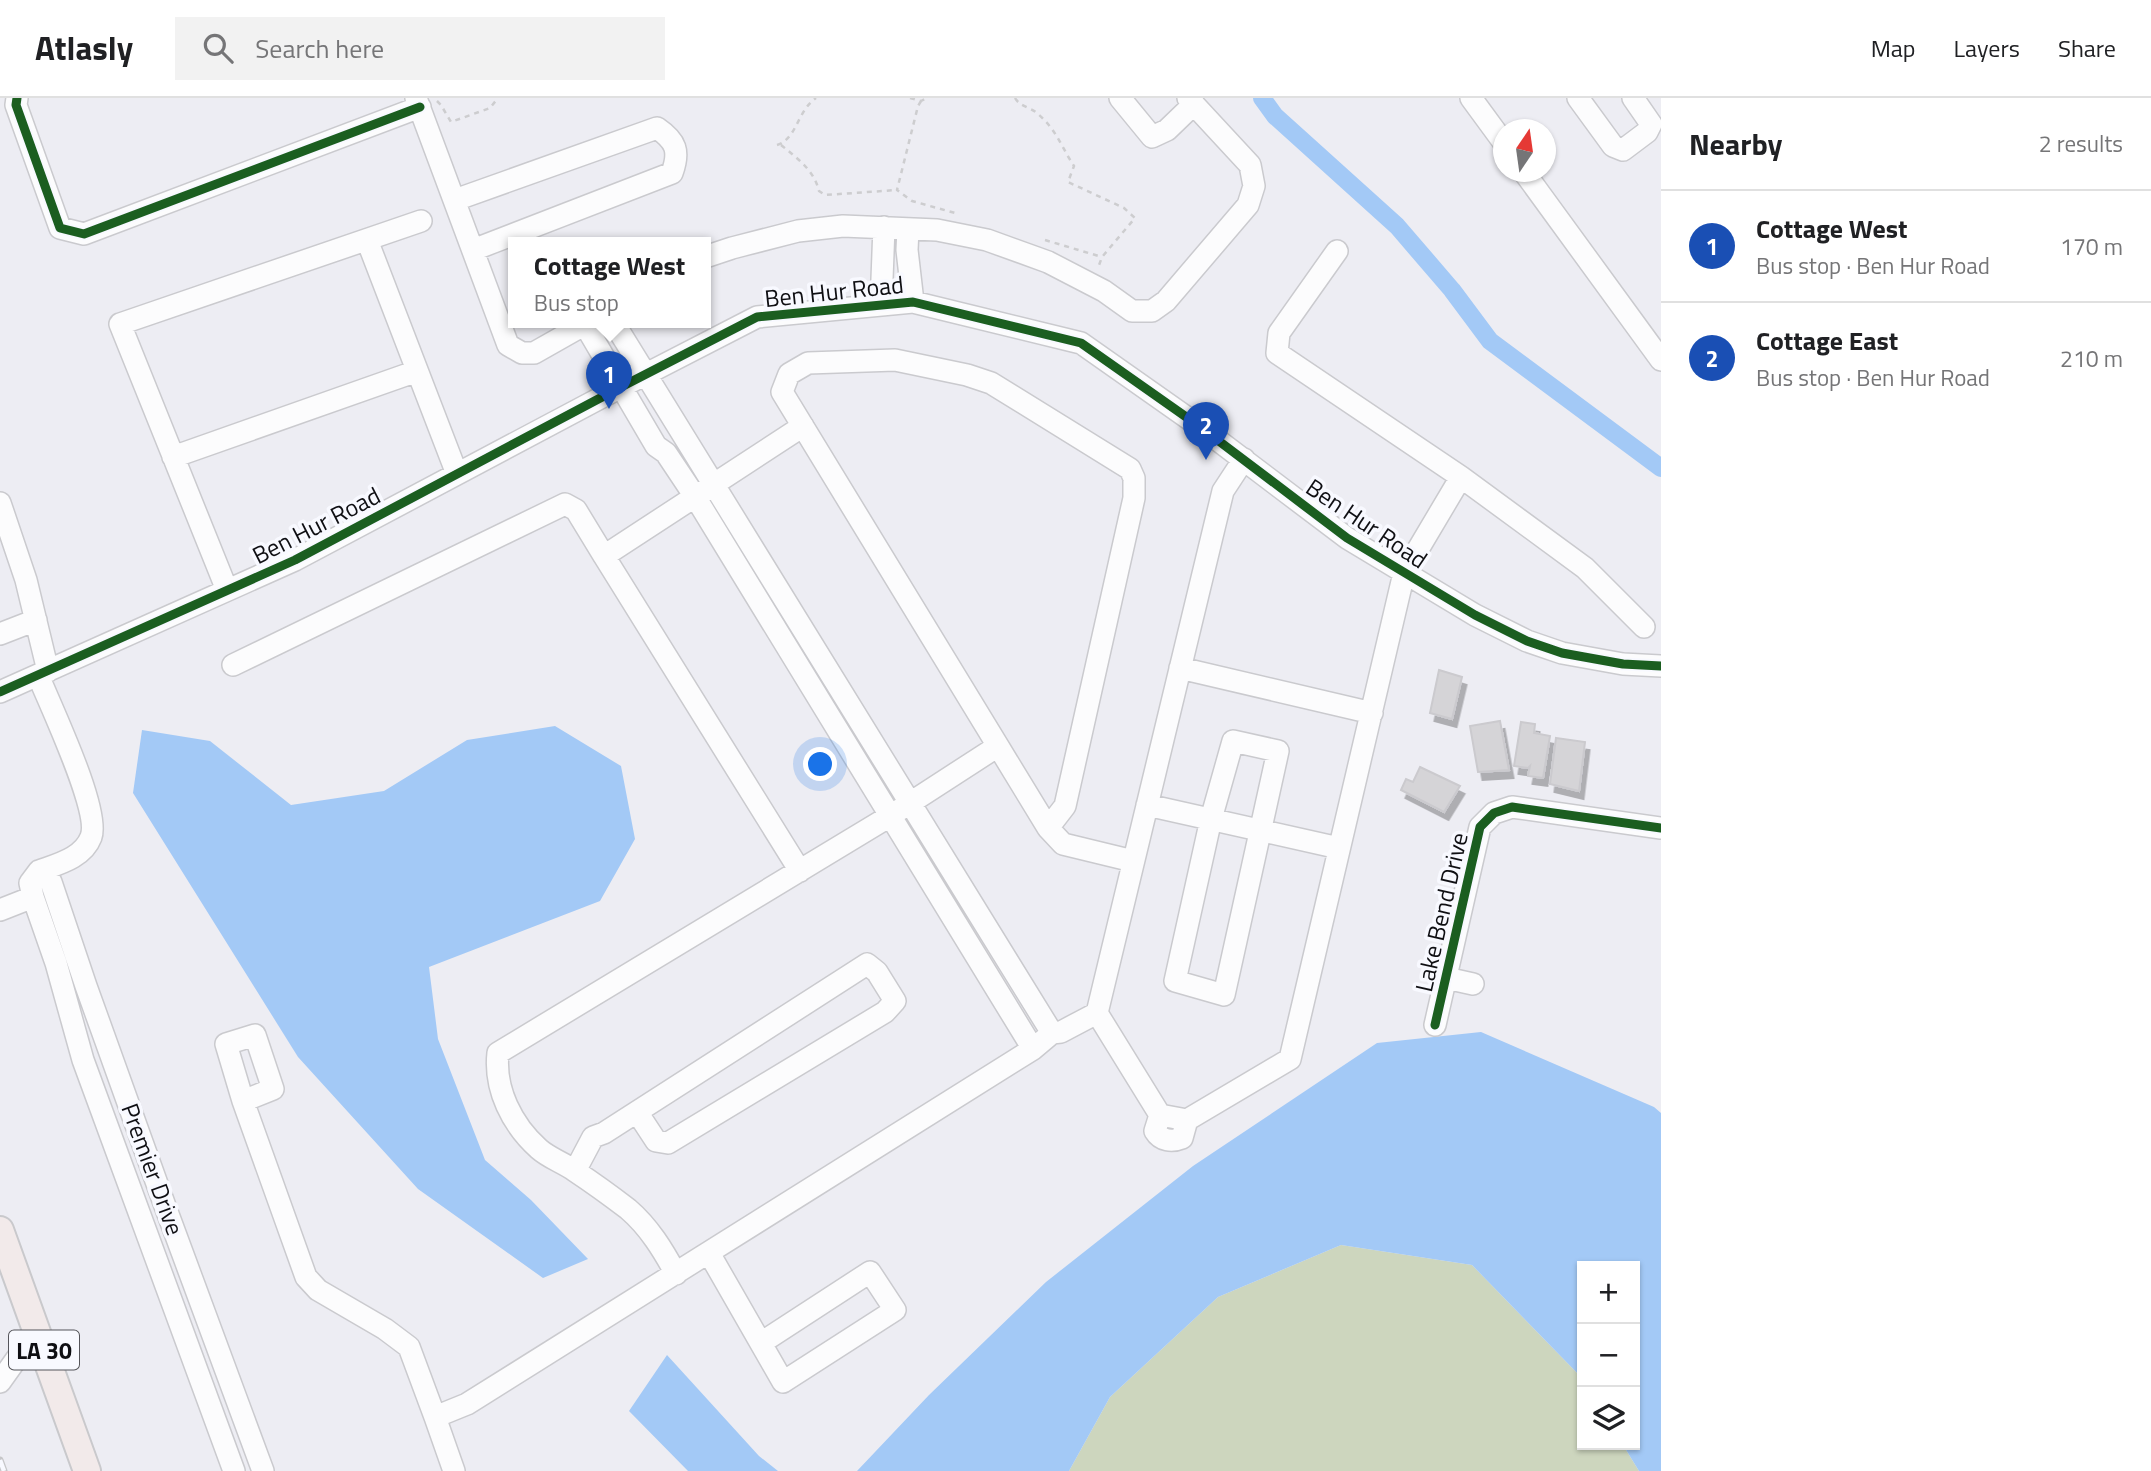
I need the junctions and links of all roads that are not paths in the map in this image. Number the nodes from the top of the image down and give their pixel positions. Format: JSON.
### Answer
{"nodes":[{"id":1,"x":17,"y":98,"type":"edge"},
{"id":2,"x":1120,"y":98,"type":"edge"},
{"id":3,"x":1471,"y":98,"type":"edge"},
{"id":4,"x":1578,"y":98,"type":"edge"},
{"id":5,"x":1633,"y":98,"type":"edge"},
{"id":6,"x":423,"y":101,"type":"edge"},
{"id":7,"x":1191,"y":101,"type":"edge"},
{"id":8,"x":1493,"y":129,"type":"edge"},
{"id":9,"x":1531,"y":182,"type":"edge"},
{"id":10,"x":456,"y":200,"type":"junction"},
{"id":11,"x":421,"y":221,"type":"dead end"},
{"id":12,"x":884,"y":227,"type":"junction"},
{"id":13,"x":908,"y":229,"type":"junction"},
{"id":14,"x":367,"y":240,"type":"junction"},
{"id":15,"x":473,"y":250,"type":"junction"},
{"id":16,"x":1337,"y":251,"type":"dead end"},
{"id":17,"x":711,"y":255,"type":"edge"},
{"id":18,"x":883,"y":261,"type":"junction"},
{"id":19,"x":909,"y":262,"type":"junction"},
{"id":20,"x":913,"y":302,"type":"junction"},
{"id":21,"x":881,"y":305,"type":"junction"},
{"id":22,"x":579,"y":328,"type":"edge"},
{"id":23,"x":588,"y":328,"type":"edge"},
{"id":24,"x":618,"y":331,"type":"edge"},
{"id":25,"x":602,"y":351,"type":"junction"},
{"id":26,"x":1661,"y":360,"type":"edge"},
{"id":27,"x":417,"y":371,"type":"junction"},
{"id":28,"x":646,"y":374,"type":"junction"},
{"id":29,"x":621,"y":387,"type":"junction"},
{"id":30,"x":803,"y":426,"type":"junction"},
{"id":31,"x":173,"y":457,"type":"junction"},
{"id":32,"x":1244,"y":459,"type":"junction"},
{"id":33,"x":457,"y":474,"type":"junction"},
{"id":34,"x":1461,"y":477,"type":"junction"},
{"id":35,"x":715,"y":484,"type":"junction"},
{"id":36,"x":694,"y":495,"type":"junction"},
{"id":37,"x":0,"y":503,"type":"edge"},
{"id":38,"x":604,"y":556,"type":"junction"},
{"id":39,"x":1404,"y":573,"type":"junction"},
{"id":40,"x":228,"y":590,"type":"junction"},
{"id":41,"x":36,"y":620,"type":"junction"},
{"id":42,"x":1644,"y":627,"type":"dead end"},
{"id":43,"x":0,"y":634,"type":"edge"},
{"id":44,"x":233,"y":665,"type":"dead end"},
{"id":45,"x":1661,"y":666,"type":"edge"},
{"id":46,"x":1180,"y":668,"type":"junction"},
{"id":47,"x":43,"y":673,"type":"junction"},
{"id":48,"x":0,"y":692,"type":"edge"},
{"id":49,"x":1372,"y":713,"type":"junction"},
{"id":50,"x":998,"y":746,"type":"junction"},
{"id":51,"x":911,"y":803,"type":"junction"},
{"id":52,"x":1147,"y":806,"type":"junction"},
{"id":53,"x":890,"y":816,"type":"junction"},
{"id":54,"x":1211,"y":819,"type":"junction"},
{"id":55,"x":1048,"y":828,"type":"junction"},
{"id":56,"x":1661,"y":828,"type":"edge"},
{"id":57,"x":1260,"y":830,"type":"junction"},
{"id":58,"x":1339,"y":848,"type":"junction"},
{"id":59,"x":1133,"y":860,"type":"junction"},
{"id":60,"x":39,"y":871,"type":"junction"},
{"id":61,"x":800,"y":871,"type":"junction"},
{"id":62,"x":33,"y":897,"type":"junction"},
{"id":63,"x":0,"y":909,"type":"edge"},
{"id":64,"x":1446,"y":978,"type":"junction"},
{"id":65,"x":1473,"y":984,"type":"dead end"},
{"id":66,"x":1097,"y":1013,"type":"junction"},
{"id":67,"x":1435,"y":1025,"type":"dead end"},
{"id":68,"x":1052,"y":1033,"type":"junction"},
{"id":69,"x":1033,"y":1049,"type":"junction"},
{"id":70,"x":243,"y":1101,"type":"dead end"},
{"id":71,"x":637,"y":1112,"type":"junction"},
{"id":72,"x":575,"y":1171,"type":"junction"},
{"id":73,"x":0,"y":1230,"type":"edge"},
{"id":74,"x":177,"y":1238,"type":"junction"},
{"id":75,"x":153,"y":1250,"type":"junction"},
{"id":76,"x":709,"y":1253,"type":"junction"},
{"id":77,"x":676,"y":1274,"type":"junction"},
{"id":78,"x":37,"y":1330,"type":"junction"},
{"id":79,"x":761,"y":1343,"type":"junction"},
{"id":80,"x":0,"y":1382,"type":"edge"},
{"id":81,"x":435,"y":1417,"type":"junction"},
{"id":82,"x":87,"y":1471,"type":"edge"},
{"id":83,"x":234,"y":1471,"type":"edge"},
{"id":84,"x":264,"y":1471,"type":"edge"},
{"id":85,"x":454,"y":1471,"type":"edge"}],
"edges":[{"from":1,"to":6,"type":"street"},
{"from":2,"to":7,"type":"street"},
{"from":3,"to":8,"type":"street"},
{"from":4,"to":5,"type":"street"},
{"from":6,"to":10,"type":"street"},
{"from":7,"to":13,"type":"street"},
{"from":9,"to":26,"type":"street"},
{"from":10,"to":15,"type":"street"},
{"from":10,"to":15,"type":"street"},
{"from":11,"to":14,"type":"street"},
{"from":12,"to":13,"type":"street"},
{"from":12,"to":17,"type":"street"},
{"from":12,"to":18,"type":"street"},
{"from":13,"to":19,"type":"street"},
{"from":14,"to":27,"type":"street"},
{"from":14,"to":31,"type":"street"},
{"from":15,"to":22,"type":"street"},
{"from":16,"to":34,"type":"street"},
{"from":18,"to":19,"type":"street"},
{"from":18,"to":21,"type":"street"},
{"from":19,"to":20,"type":"street"},
{"from":20,"to":21,"type":"street","name":"Ben Hur Road"},
{"from":20,"to":32,"type":"street","name":"Ben Hur Road"},
{"from":21,"to":28,"type":"street","name":"Ben Hur Road"},
{"from":23,"to":25,"type":"street"},
{"from":24,"to":25,"type":"street"},
{"from":24,"to":28,"type":"street"},
{"from":25,"to":29,"type":"street"},
{"from":27,"to":31,"type":"street"},
{"from":27,"to":33,"type":"street"},
{"from":28,"to":29,"type":"street","name":"Ben Hur Road"},
{"from":28,"to":35,"type":"street"},
{"from":29,"to":33,"type":"street","name":"Ben Hur Road"},
{"from":29,"to":36,"type":"street"},
{"from":30,"to":35,"type":"street"},
{"from":30,"to":50,"type":"street"},
{"from":30,"to":55,"type":"street"},
{"from":31,"to":40,"type":"street"},
{"from":32,"to":39,"type":"street","name":"Ben Hur Road"},
{"from":32,"to":46,"type":"street"},
{"from":33,"to":40,"type":"street","name":"Ben Hur Road"},
{"from":34,"to":39,"type":"street"},
{"from":34,"to":42,"type":"street"},
{"from":35,"to":36,"type":"street"},
{"from":35,"to":51,"type":"street"},
{"from":36,"to":38,"type":"street"},
{"from":36,"to":53,"type":"street"},
{"from":37,"to":41,"type":"street"},
{"from":38,"to":44,"type":"street"},
{"from":38,"to":61,"type":"street"},
{"from":39,"to":45,"type":"street","name":"Ben Hur Road"},
{"from":39,"to":49,"type":"street"},
{"from":40,"to":47,"type":"street","name":"Ben Hur Road"},
{"from":41,"to":43,"type":"street"},
{"from":41,"to":47,"type":"street"},
{"from":46,"to":49,"type":"street"},
{"from":46,"to":52,"type":"street"},
{"from":47,"to":48,"type":"street","name":"Ben Hur Road"},
{"from":47,"to":60,"type":"street"},
{"from":49,"to":58,"type":"street"},
{"from":50,"to":51,"type":"street"},
{"from":50,"to":55,"type":"street"},
{"from":51,"to":53,"type":"street"},
{"from":51,"to":68,"type":"street"},
{"from":52,"to":54,"type":"street"},
{"from":52,"to":59,"type":"street"},
{"from":53,"to":61,"type":"street"},
{"from":53,"to":69,"type":"street"},
{"from":54,"to":57,"type":"street"},
{"from":54,"to":57,"type":"street"},
{"from":54,"to":57,"type":"street"},
{"from":55,"to":59,"type":"street"},
{"from":56,"to":64,"type":"street","name":"Lake Bend Drive"},
{"from":57,"to":58,"type":"street"},
{"from":58,"to":66,"type":"street"},
{"from":59,"to":66,"type":"street"},
{"from":60,"to":62,"type":"street"},
{"from":60,"to":74,"type":"street","name":"Premier Drive"},
{"from":61,"to":72,"type":"street"},
{"from":62,"to":63,"type":"street"},
{"from":62,"to":75,"type":"street","name":"Premier Drive"},
{"from":64,"to":65,"type":"street"},
{"from":64,"to":67,"type":"street","name":"Lake Bend Drive"},
{"from":66,"to":68,"type":"street"},
{"from":68,"to":69,"type":"street"},
{"from":69,"to":76,"type":"street"},
{"from":70,"to":81,"type":"street"},
{"from":71,"to":71,"type":"street"},
{"from":71,"to":72,"type":"street"},
{"from":72,"to":77,"type":"street"},
{"from":73,"to":78,"type":"main road","number":"LA 30"},
{"from":74,"to":75,"type":"street"},
{"from":74,"to":84,"type":"street","name":"Premier Drive"},
{"from":75,"to":83,"type":"street","name":"Premier Drive"},
{"from":76,"to":77,"type":"street"},
{"from":76,"to":79,"type":"street"},
{"from":77,"to":81,"type":"street"},
{"from":78,"to":80,"type":"street"},
{"from":78,"to":82,"type":"main road","number":"LA 30"},
{"from":79,"to":79,"type":"street"},
{"from":81,"to":85,"type":"street"}]}
